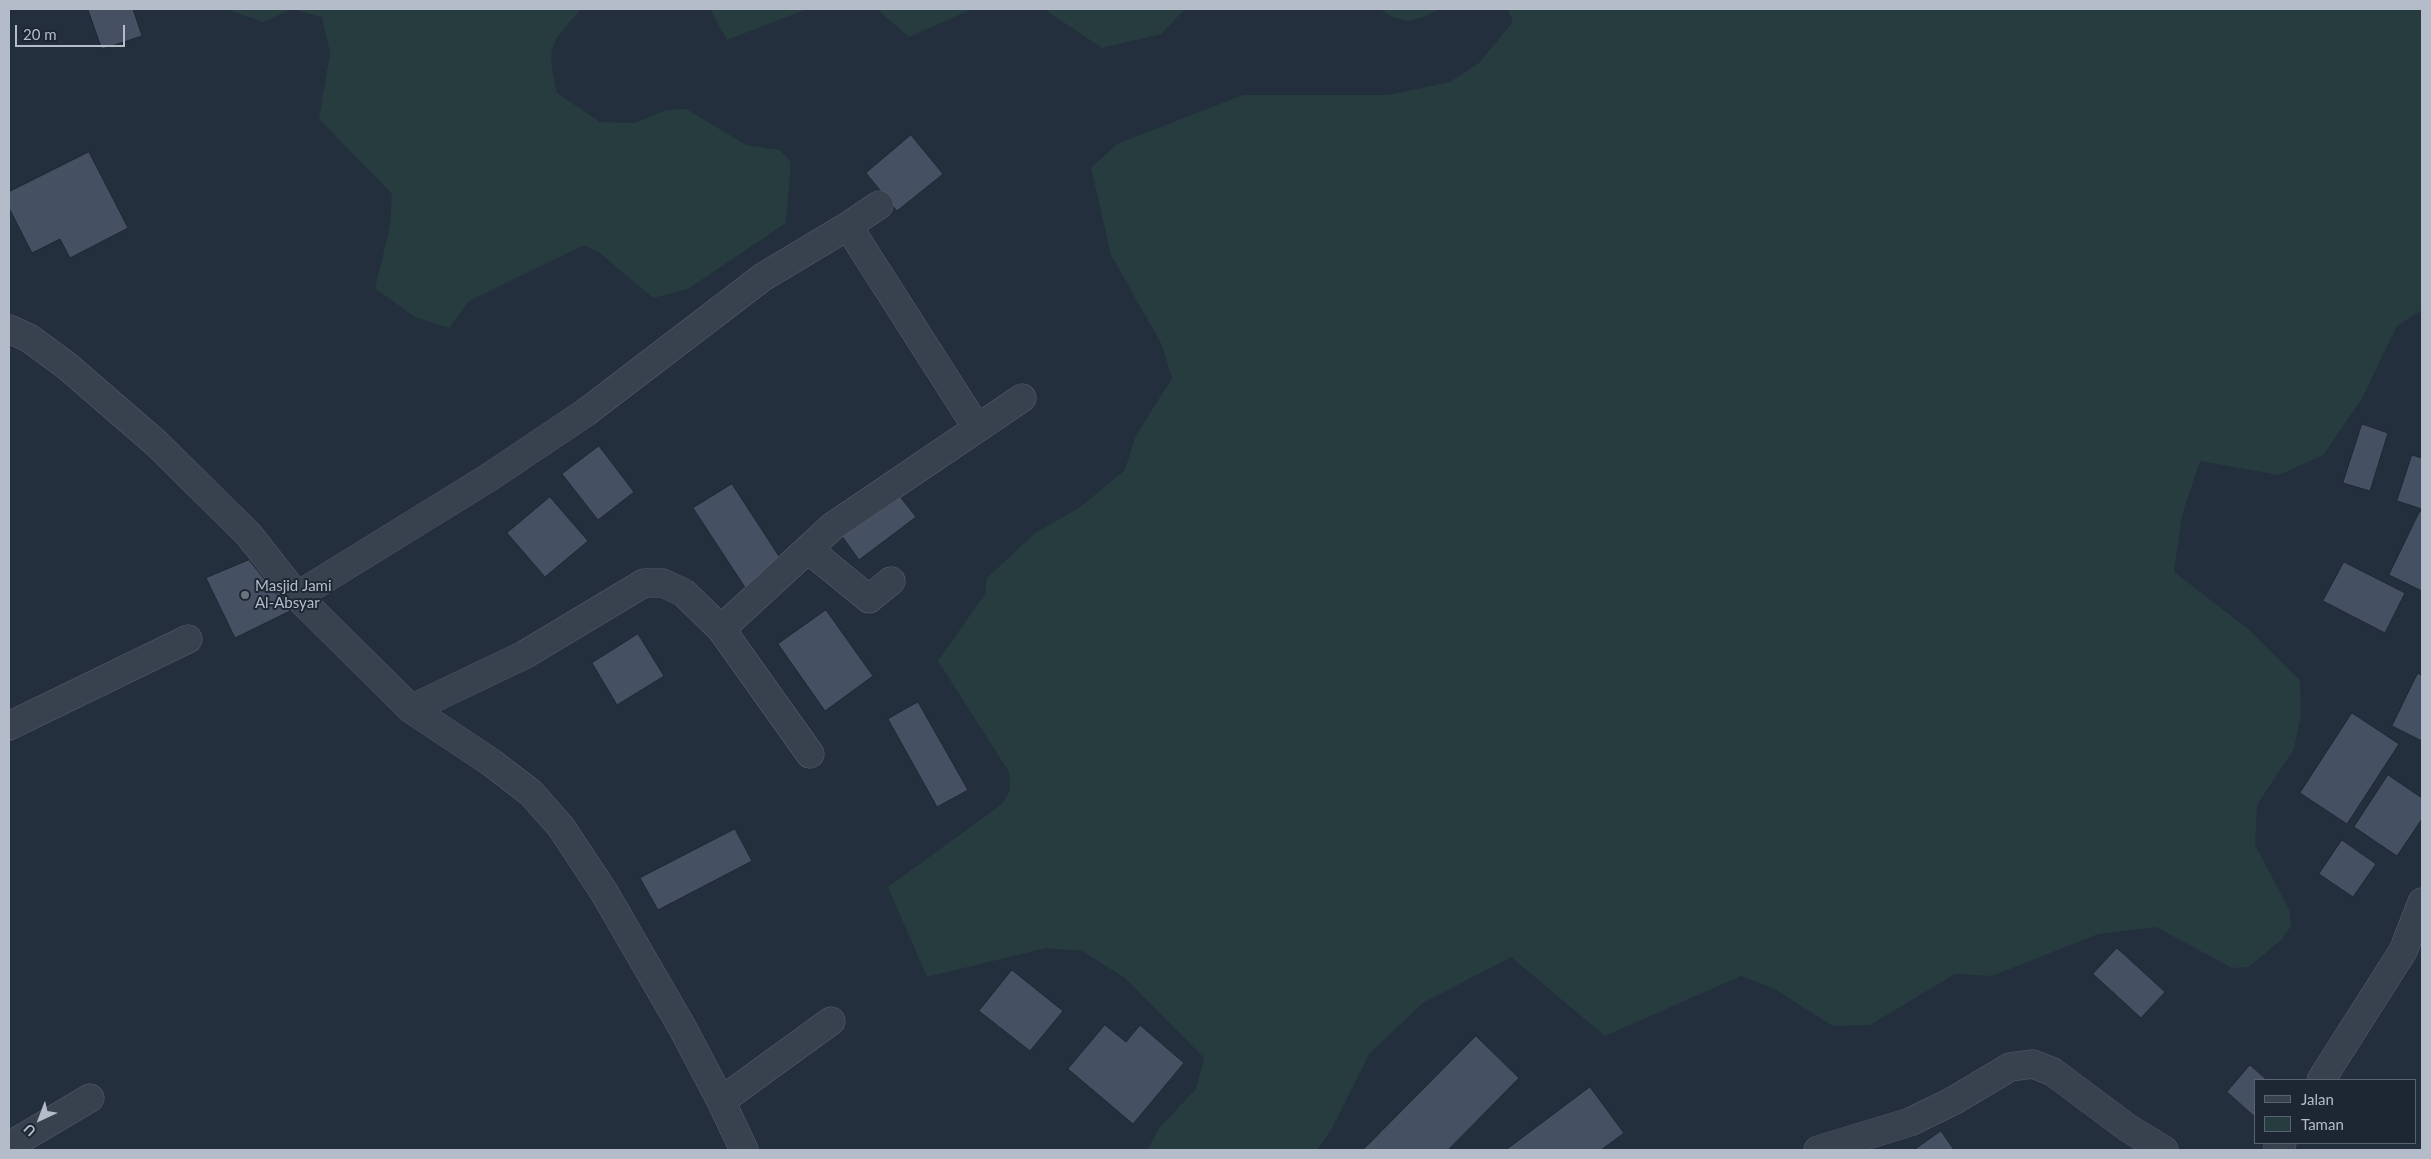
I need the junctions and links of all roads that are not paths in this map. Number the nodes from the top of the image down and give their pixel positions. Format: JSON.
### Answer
{"nodes":[{"id":1,"x":879,"y":204,"type":"dead end"},
{"id":2,"x":848,"y":226,"type":"junction"},
{"id":3,"x":9,"y":329,"type":"edge"},
{"id":4,"x":1022,"y":398,"type":"dead end"},
{"id":5,"x":977,"y":428,"type":"junction"},
{"id":6,"x":809,"y":550,"type":"junction"},
{"id":7,"x":891,"y":581,"type":"dead end"},
{"id":8,"x":297,"y":596,"type":"junction"},
{"id":9,"x":721,"y":629,"type":"junction"},
{"id":10,"x":188,"y":639,"type":"dead end"},
{"id":11,"x":411,"y":709,"type":"junction"},
{"id":12,"x":9,"y":726,"type":"edge"},
{"id":13,"x":810,"y":754,"type":"dead end"},
{"id":14,"x":2422,"y":902,"type":"edge"},
{"id":15,"x":831,"y":1021,"type":"dead end"},
{"id":16,"x":2322,"y":1079,"type":"edge"},
{"id":17,"x":90,"y":1098,"type":"dead end"},
{"id":18,"x":721,"y":1101,"type":"junction"},
{"id":19,"x":9,"y":1146,"type":"edge"},
{"id":20,"x":744,"y":1150,"type":"edge"},
{"id":21,"x":1818,"y":1150,"type":"edge"},
{"id":22,"x":2164,"y":1150,"type":"edge"}],
"edges":[{"from":1,"to":2,"type":"street"},
{"from":2,"to":5,"type":"street"},
{"from":2,"to":8,"type":"street"},
{"from":3,"to":8,"type":"street"},
{"from":4,"to":5,"type":"street"},
{"from":5,"to":6,"type":"street"},
{"from":6,"to":7,"type":"street"},
{"from":6,"to":9,"type":"street"},
{"from":8,"to":11,"type":"street"},
{"from":9,"to":11,"type":"street"},
{"from":9,"to":13,"type":"street"},
{"from":10,"to":12,"type":"street"},
{"from":11,"to":18,"type":"street"},
{"from":14,"to":16,"type":"street"},
{"from":15,"to":18,"type":"street"},
{"from":17,"to":19,"type":"street"},
{"from":18,"to":20,"type":"street"},
{"from":21,"to":22,"type":"street"}]}
